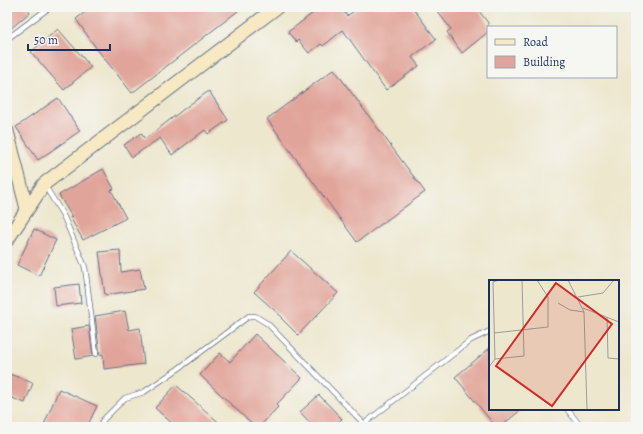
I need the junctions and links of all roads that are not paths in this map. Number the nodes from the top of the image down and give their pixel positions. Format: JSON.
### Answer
{"nodes":[{"id":1,"x":50,"y":7,"type":"edge"},
{"id":2,"x":277,"y":7,"type":"edge"},
{"id":3,"x":7,"y":39,"type":"edge"},
{"id":4,"x":7,"y":131,"type":"edge"},
{"id":5,"x":44,"y":184,"type":"junction"},
{"id":6,"x":27,"y":209,"type":"junction"},
{"id":7,"x":7,"y":240,"type":"edge"},
{"id":8,"x":489,"y":331,"type":"edge"},
{"id":9,"x":96,"y":354,"type":"dead end"},
{"id":10,"x":568,"y":410,"type":"edge"},
{"id":11,"x":366,"y":425,"type":"edge"},
{"id":12,"x":100,"y":427,"type":"edge"},
{"id":13,"x":360,"y":427,"type":"edge"},
{"id":14,"x":581,"y":427,"type":"edge"}],
"edges":[{"from":1,"to":3,"type":"lane"},
{"from":2,"to":5,"type":"street"},
{"from":4,"to":6,"type":"street"},
{"from":5,"to":6,"type":"street"},
{"from":5,"to":9,"type":"lane"},
{"from":6,"to":7,"type":"street"},
{"from":8,"to":11,"type":"lane"},
{"from":10,"to":14,"type":"lane"},
{"from":11,"to":12,"type":"lane"},
{"from":11,"to":13,"type":"lane"}]}
